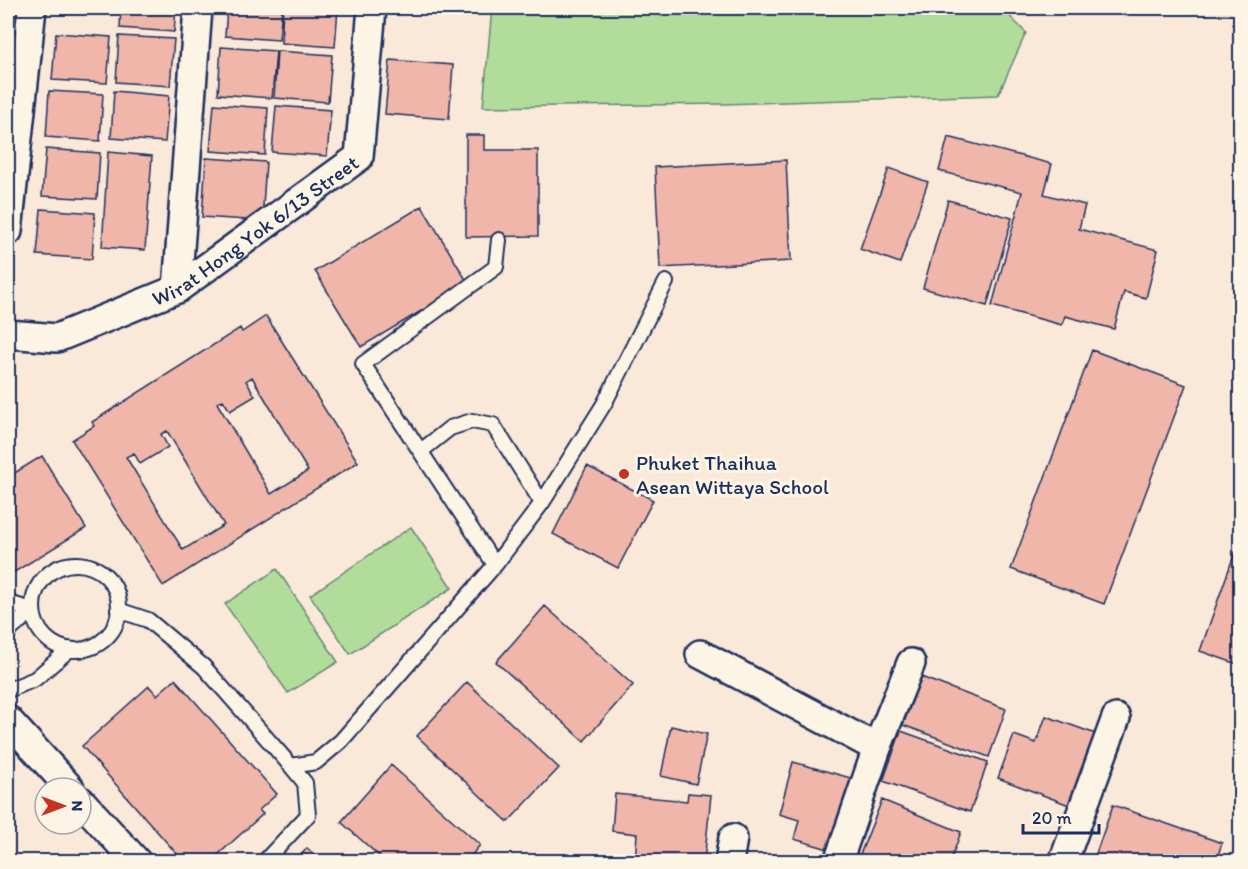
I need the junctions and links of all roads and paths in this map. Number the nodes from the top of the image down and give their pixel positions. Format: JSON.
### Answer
{"nodes":[{"id":1,"x":32,"y":8,"type":"edge"},
{"id":2,"x":198,"y":8,"type":"edge"},
{"id":3,"x":372,"y":8,"type":"edge"},
{"id":4,"x":8,"y":231,"type":"edge"},
{"id":5,"x":499,"y":240,"type":"dead end"},
{"id":6,"x":666,"y":282,"type":"dead end"},
{"id":7,"x":177,"y":289,"type":"junction"},
{"id":8,"x":8,"y":334,"type":"edge"},
{"id":9,"x":421,"y":451,"type":"junction"},
{"id":10,"x":542,"y":503,"type":"junction"},
{"id":11,"x":495,"y":565,"type":"junction"},
{"id":12,"x":8,"y":603,"type":"edge"},
{"id":13,"x":33,"y":610,"type":"junction"},
{"id":14,"x":118,"y":610,"type":"junction"},
{"id":15,"x":8,"y":632,"type":"edge"},
{"id":16,"x":70,"y":649,"type":"junction"},
{"id":17,"x":700,"y":654,"type":"dead end"},
{"id":18,"x":911,"y":663,"type":"dead end"},
{"id":19,"x":8,"y":690,"type":"edge"},
{"id":20,"x":1116,"y":718,"type":"dead end"},
{"id":21,"x":8,"y":720,"type":"edge"},
{"id":22,"x":877,"y":748,"type":"junction"},
{"id":23,"x":291,"y":766,"type":"junction"},
{"id":24,"x":59,"y":776,"type":"edge"},
{"id":25,"x":93,"y":814,"type":"edge"},
{"id":26,"x":137,"y":861,"type":"edge"},
{"id":27,"x":264,"y":861,"type":"edge"},
{"id":28,"x":838,"y":861,"type":"edge"},
{"id":29,"x":1062,"y":861,"type":"edge"}],
"edges":[{"from":1,"to":4,"type":"street"},
{"from":2,"to":7,"type":"street"},
{"from":3,"to":7,"type":"street","name":"Wirat Hong Yok 6/13 Street"},
{"from":5,"to":9,"type":"lane"},
{"from":6,"to":10,"type":"lane"},
{"from":7,"to":8,"type":"street","name":"Wirat Hong Yok 6/13 Street"},
{"from":9,"to":10,"type":"lane"},
{"from":9,"to":11,"type":"lane"},
{"from":10,"to":11,"type":"lane"},
{"from":11,"to":23,"type":"lane"},
{"from":12,"to":13,"type":"lane"},
{"from":13,"to":14,"type":"lane"},
{"from":13,"to":15,"type":"lane"},
{"from":13,"to":16,"type":"lane"},
{"from":14,"to":16,"type":"lane"},
{"from":14,"to":23,"type":"lane"},
{"from":16,"to":19,"type":"lane"},
{"from":17,"to":22,"type":"street"},
{"from":18,"to":22,"type":"street"},
{"from":20,"to":29,"type":"street"},
{"from":21,"to":24,"type":"street"},
{"from":22,"to":28,"type":"street"},
{"from":23,"to":27,"type":"lane"},
{"from":25,"to":26,"type":"street"}]}
